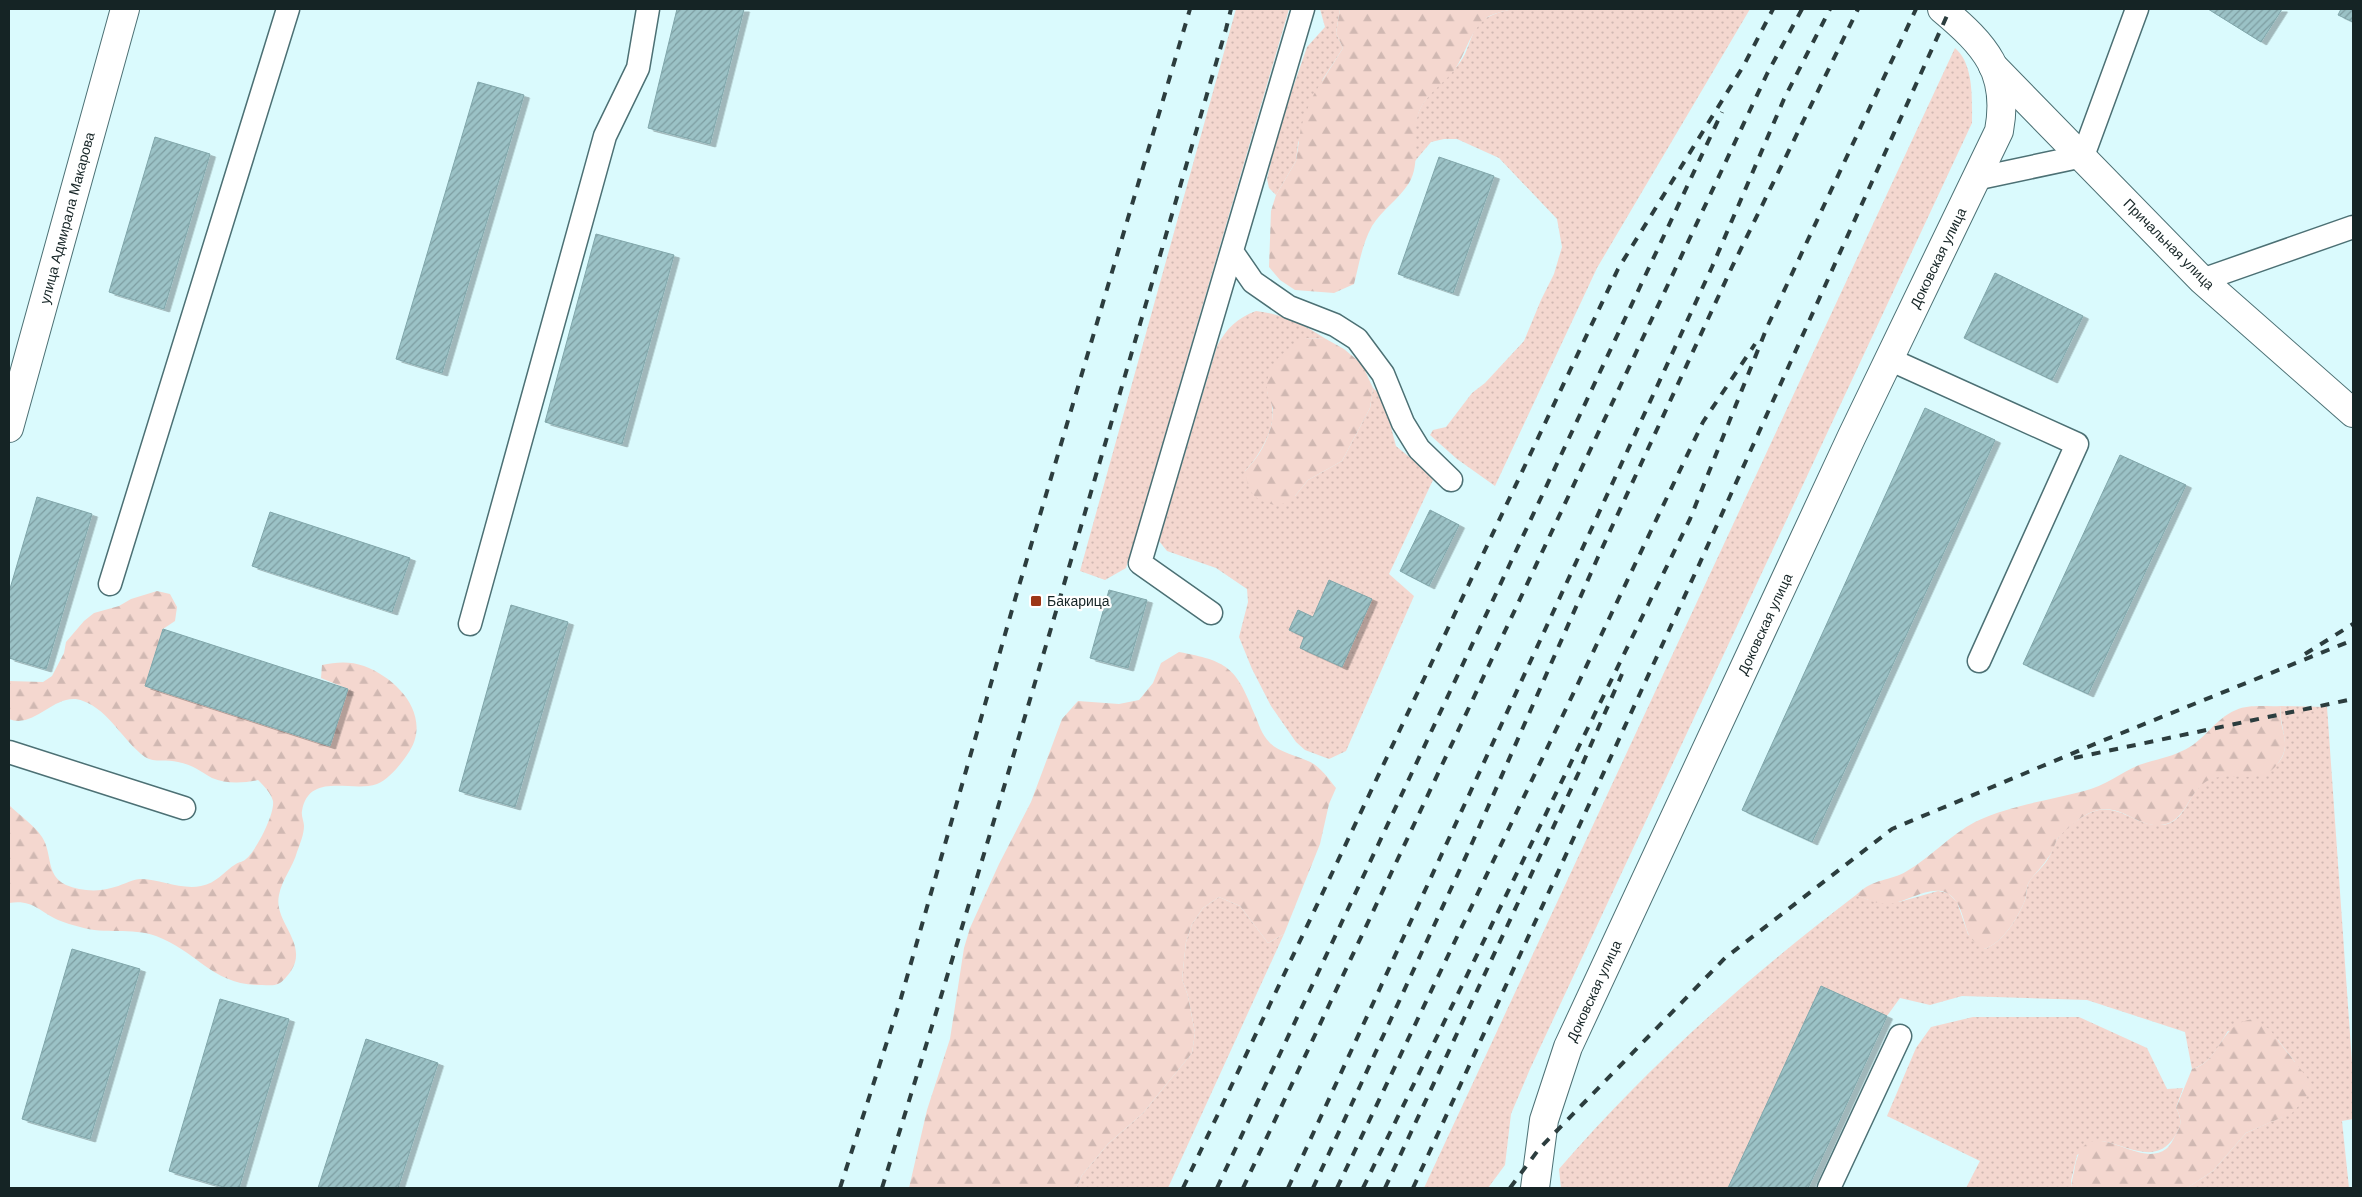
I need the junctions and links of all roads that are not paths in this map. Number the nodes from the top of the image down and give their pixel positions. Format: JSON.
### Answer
{"nodes":[{"id":1,"x":125,"y":9,"type":"edge"},
{"id":2,"x":288,"y":9,"type":"edge"},
{"id":3,"x":648,"y":9,"type":"edge"},
{"id":4,"x":1303,"y":9,"type":"edge"},
{"id":5,"x":1942,"y":9,"type":"edge"},
{"id":6,"x":2137,"y":9,"type":"edge"},
{"id":7,"x":1993,"y":66,"type":"junction"},
{"id":8,"x":2082,"y":156,"type":"junction"},
{"id":9,"x":1976,"y":179,"type":"junction"},
{"id":10,"x":2353,"y":227,"type":"edge"},
{"id":11,"x":1233,"y":253,"type":"junction"},
{"id":12,"x":2202,"y":280,"type":"junction"},
{"id":13,"x":1889,"y":359,"type":"junction"},
{"id":14,"x":2353,"y":414,"type":"edge"},
{"id":15,"x":9,"y":428,"type":"edge"},
{"id":16,"x":1451,"y":480,"type":"dead end"},
{"id":17,"x":110,"y":584,"type":"dead end"},
{"id":18,"x":1211,"y":613,"type":"dead end"},
{"id":19,"x":470,"y":624,"type":"dead end"},
{"id":20,"x":1979,"y":661,"type":"dead end"},
{"id":21,"x":9,"y":752,"type":"edge"},
{"id":22,"x":184,"y":808,"type":"dead end"},
{"id":23,"x":1900,"y":1036,"type":"dead end"},
{"id":24,"x":1535,"y":1188,"type":"edge"},
{"id":25,"x":1829,"y":1188,"type":"edge"}],
"edges":[{"from":1,"to":15,"type":"street","name":"улица Адмирала Макарова"},
{"from":2,"to":17,"type":"lane"},
{"from":3,"to":19,"type":"lane"},
{"from":4,"to":11,"type":"lane"},
{"from":5,"to":7,"type":"street"},
{"from":6,"to":8,"type":"lane"},
{"from":7,"to":8,"type":"street","name":"Причальная улица"},
{"from":7,"to":9,"type":"street","name":"Доковская улица"},
{"from":8,"to":9,"type":"lane"},
{"from":8,"to":12,"type":"street","name":"Причальная улица"},
{"from":9,"to":13,"type":"street","name":"Доковская улица"},
{"from":10,"to":12,"type":"lane"},
{"from":11,"to":16,"type":"lane"},
{"from":11,"to":18,"type":"lane"},
{"from":12,"to":14,"type":"street","name":"Причальная улица"},
{"from":13,"to":20,"type":"lane"},
{"from":13,"to":24,"type":"street","name":"Доковская улица"},
{"from":21,"to":22,"type":"lane"},
{"from":23,"to":25,"type":"lane"}]}
